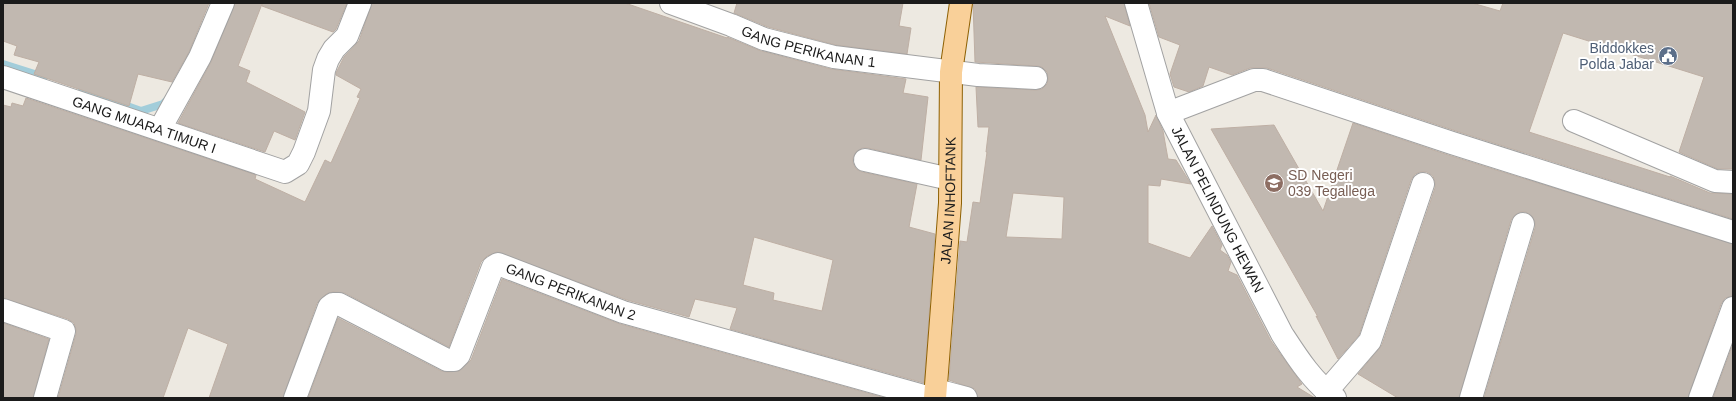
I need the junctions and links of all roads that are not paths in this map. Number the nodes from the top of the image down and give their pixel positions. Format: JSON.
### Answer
{"nodes":[{"id":1,"x":223,"y":3,"type":"edge"},
{"id":2,"x":360,"y":3,"type":"edge"},
{"id":3,"x":671,"y":3,"type":"edge"},
{"id":4,"x":960,"y":3,"type":"edge"},
{"id":5,"x":1136,"y":3,"type":"edge"},
{"id":6,"x":951,"y":72,"type":"junction"},
{"id":7,"x":3,"y":77,"type":"edge"},
{"id":8,"x":1036,"y":78,"type":"dead end"},
{"id":9,"x":1168,"y":113,"type":"junction"},
{"id":10,"x":1574,"y":121,"type":"dead end"},
{"id":11,"x":160,"y":129,"type":"junction"},
{"id":12,"x":865,"y":160,"type":"dead end"},
{"id":13,"x":950,"y":179,"type":"junction"},
{"id":14,"x":1733,"y":182,"type":"edge"},
{"id":15,"x":1423,"y":184,"type":"dead end"},
{"id":16,"x":1523,"y":224,"type":"dead end"},
{"id":17,"x":1733,"y":232,"type":"edge"},
{"id":18,"x":1733,"y":308,"type":"edge"},
{"id":19,"x":3,"y":310,"type":"edge"},
{"id":20,"x":934,"y":395,"type":"edge"},
{"id":21,"x":1330,"y":395,"type":"edge"},
{"id":22,"x":44,"y":398,"type":"edge"},
{"id":23,"x":295,"y":398,"type":"edge"},
{"id":24,"x":966,"y":398,"type":"edge"},
{"id":25,"x":1471,"y":398,"type":"edge"},
{"id":26,"x":1700,"y":398,"type":"edge"}],
"edges":[{"from":1,"to":11,"type":"street"},
{"from":2,"to":11,"type":"street","name":"GANG MUARA TIMUR I"},
{"from":3,"to":6,"type":"street","name":"GANG PERIKANAN 1"},
{"from":4,"to":6,"type":"main road","name":"JALAN INHOFTANK"},
{"from":5,"to":9,"type":"street","name":"JALAN PELINDUNG HEWAN"},
{"from":6,"to":8,"type":"street","name":"GANG PERIKANAN 1"},
{"from":6,"to":13,"type":"main road","name":"JALAN INHOFTANK"},
{"from":7,"to":11,"type":"street","name":"GANG MUARA TIMUR I"},
{"from":9,"to":17,"type":"street"},
{"from":9,"to":21,"type":"street","name":"JALAN PELINDUNG HEWAN"},
{"from":10,"to":14,"type":"street"},
{"from":12,"to":13,"type":"street"},
{"from":13,"to":20,"type":"main road","name":"JALAN INHOFTANK"},
{"from":15,"to":21,"type":"street"},
{"from":16,"to":25,"type":"street"},
{"from":18,"to":26,"type":"street"},
{"from":19,"to":22,"type":"street"},
{"from":20,"to":23,"type":"street","name":"GANG PERIKANAN 2"},
{"from":20,"to":24,"type":"street"}]}
